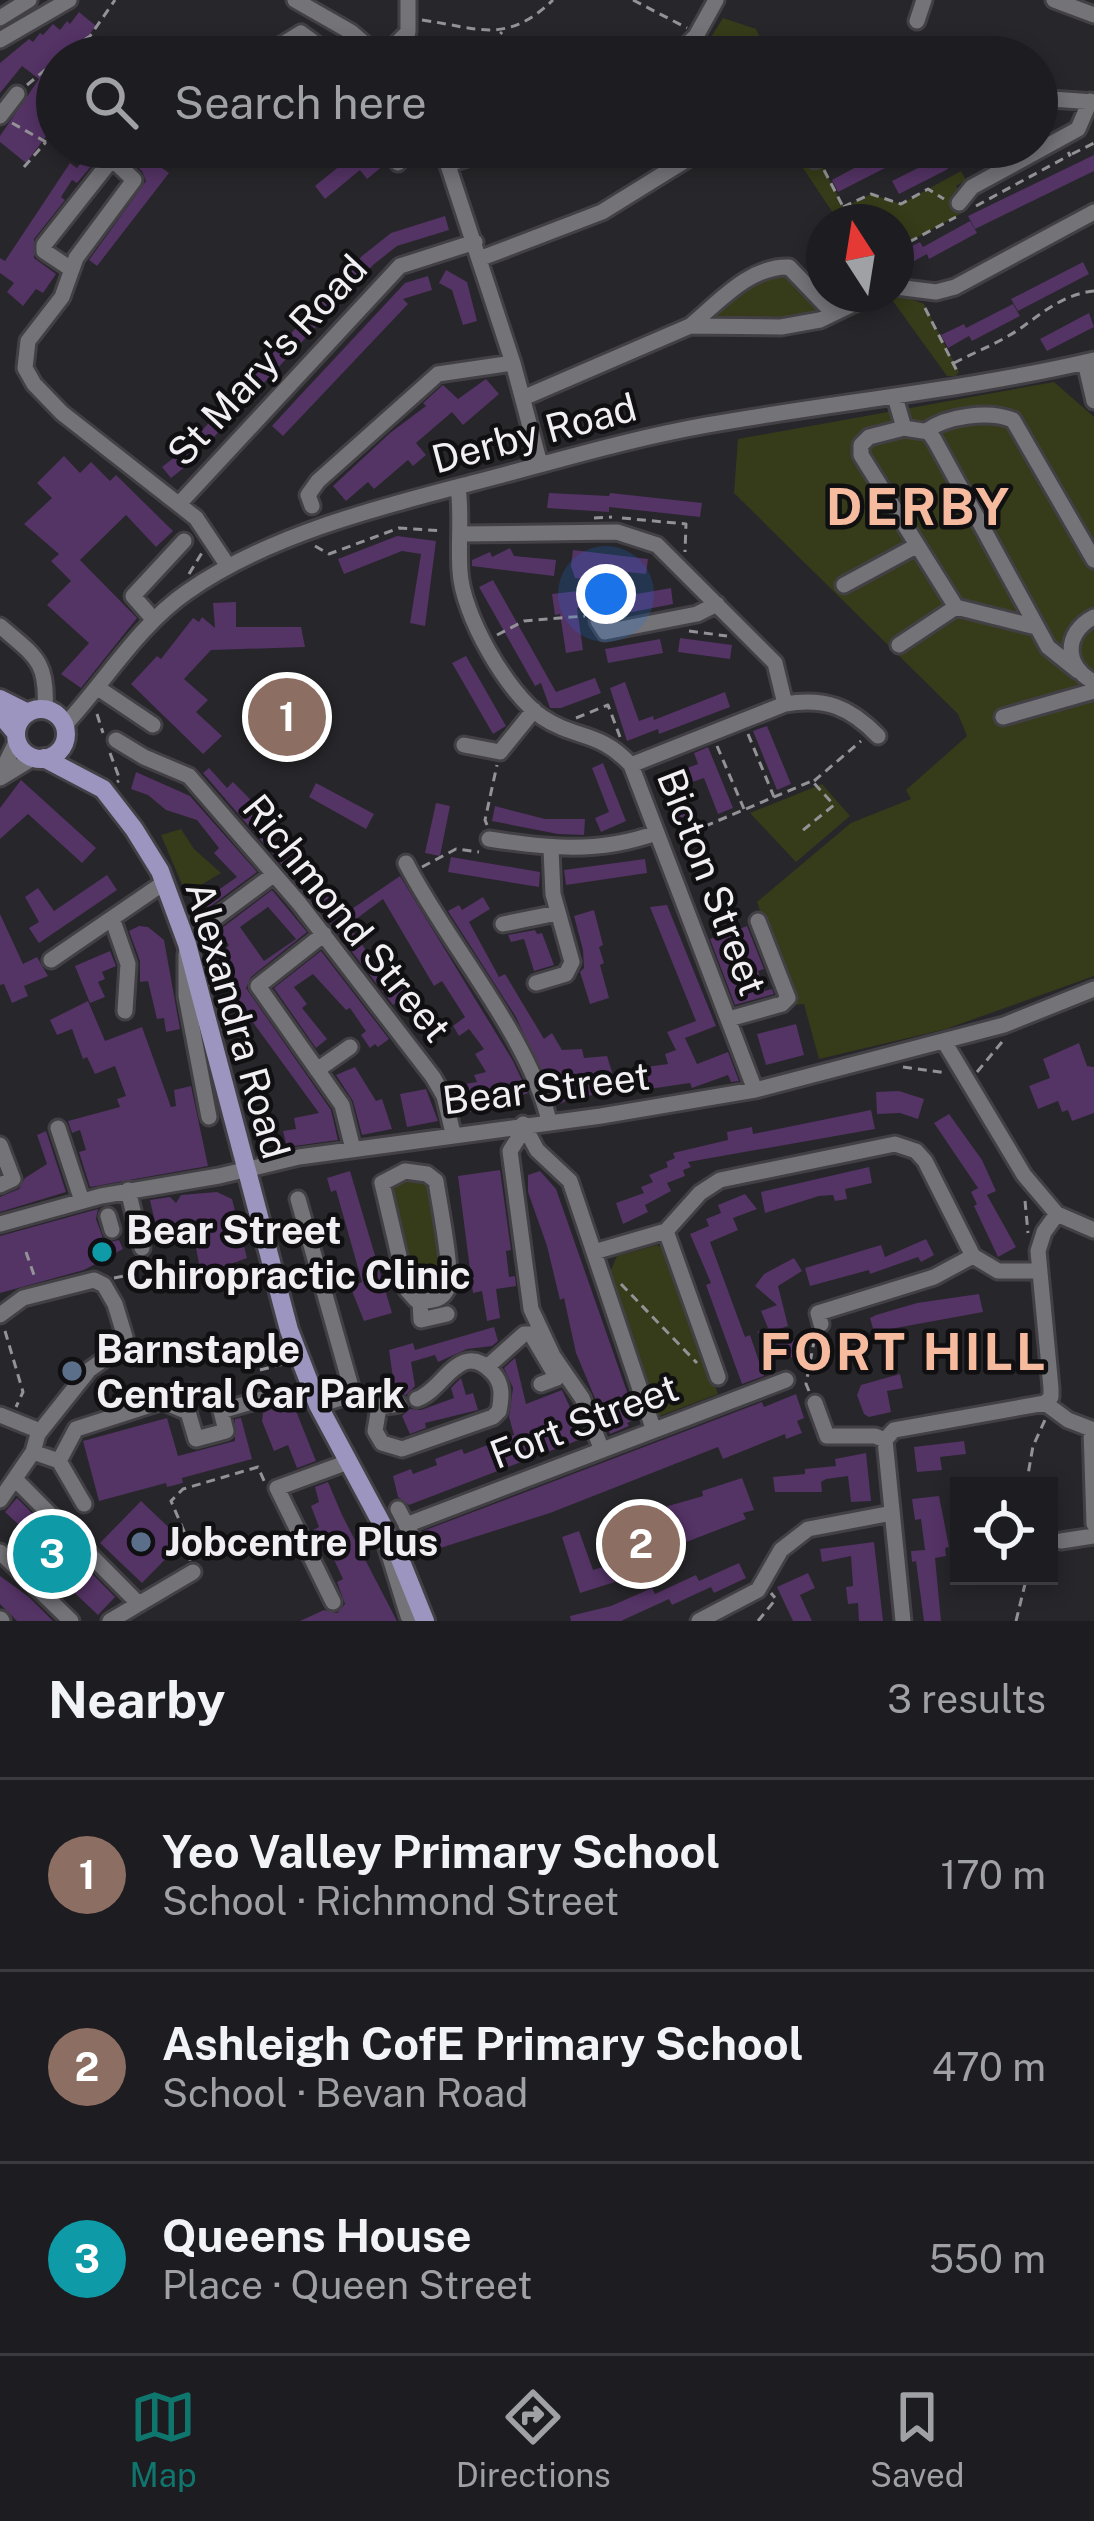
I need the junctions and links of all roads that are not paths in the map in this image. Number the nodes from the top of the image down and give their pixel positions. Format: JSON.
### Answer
{"nodes":[{"id":1,"x":29,"y":0,"type":"edge"},
{"id":2,"x":295,"y":0,"type":"edge"},
{"id":3,"x":408,"y":0,"type":"edge"},
{"id":4,"x":716,"y":0,"type":"edge"},
{"id":5,"x":924,"y":0,"type":"edge"},
{"id":6,"x":1054,"y":0,"type":"edge"},
{"id":7,"x":56,"y":2,"type":"edge"},
{"id":8,"x":1089,"y":10,"type":"edge"},
{"id":9,"x":0,"y":18,"type":"edge"},
{"id":10,"x":917,"y":20,"type":"dead end"},
{"id":11,"x":356,"y":36,"type":"edge"},
{"id":12,"x":404,"y":36,"type":"edge"},
{"id":13,"x":695,"y":36,"type":"edge"},
{"id":14,"x":0,"y":40,"type":"edge"},
{"id":15,"x":17,"y":94,"type":"road end"},
{"id":16,"x":1058,"y":100,"type":"edge"},
{"id":17,"x":1092,"y":102,"type":"edge"},
{"id":18,"x":0,"y":116,"type":"edge"},
{"id":19,"x":1058,"y":140,"type":"edge"},
{"id":20,"x":105,"y":168,"type":"edge"},
{"id":21,"x":121,"y":168,"type":"edge"},
{"id":22,"x":450,"y":168,"type":"edge"},
{"id":23,"x":673,"y":168,"type":"edge"},
{"id":24,"x":1007,"y":168,"type":"edge"},
{"id":25,"x":958,"y":207,"type":"road end"},
{"id":26,"x":1094,"y":212,"type":"edge"},
{"id":27,"x":477,"y":250,"type":"junction"},
{"id":28,"x":71,"y":269,"type":"junction"},
{"id":29,"x":914,"y":290,"type":"edge"},
{"id":30,"x":833,"y":313,"type":"joint"},
{"id":31,"x":690,"y":326,"type":"junction"},
{"id":32,"x":1090,"y":361,"type":"edge"},
{"id":33,"x":513,"y":363,"type":"junction"},
{"id":34,"x":524,"y":398,"type":"junction"},
{"id":35,"x":896,"y":398,"type":"junction"},
{"id":36,"x":1094,"y":401,"type":"edge"},
{"id":37,"x":904,"y":428,"type":"junction"},
{"id":38,"x":926,"y":431,"type":"junction"},
{"id":39,"x":540,"y":464,"type":"junction"},
{"id":40,"x":458,"y":487,"type":"junction"},
{"id":41,"x":178,"y":504,"type":"junction"},
{"id":42,"x":312,"y":506,"type":"dead end"},
{"id":43,"x":463,"y":534,"type":"junction"},
{"id":44,"x":184,"y":541,"type":"dead end"},
{"id":45,"x":916,"y":546,"type":"junction"},
{"id":46,"x":1094,"y":560,"type":"edge"},
{"id":47,"x":228,"y":566,"type":"junction"},
{"id":48,"x":844,"y":585,"type":"dead end"},
{"id":49,"x":717,"y":604,"type":"junction"},
{"id":50,"x":956,"y":608,"type":"junction"},
{"id":51,"x":1094,"y":617,"type":"edge"},
{"id":52,"x":154,"y":620,"type":"junction"},
{"id":53,"x":598,"y":621,"type":"road end"},
{"id":54,"x":0,"y":626,"type":"edge"},
{"id":55,"x":1036,"y":626,"type":"junction"},
{"id":56,"x":899,"y":645,"type":"dead end"},
{"id":57,"x":1078,"y":671,"type":"junction"},
{"id":58,"x":1094,"y":686,"type":"edge"},
{"id":59,"x":98,"y":688,"type":"junction"},
{"id":60,"x":0,"y":699,"type":"edge"},
{"id":61,"x":785,"y":704,"type":"junction"},
{"id":62,"x":534,"y":710,"type":"junction"},
{"id":63,"x":37,"y":711,"type":"junction"},
{"id":64,"x":0,"y":714,"type":"edge"},
{"id":65,"x":1003,"y":717,"type":"dead end"},
{"id":66,"x":153,"y":725,"type":"dead end"},
{"id":67,"x":64,"y":733,"type":"junction"},
{"id":68,"x":875,"y":733,"type":"road end"},
{"id":69,"x":16,"y":736,"type":"junction"},
{"id":70,"x":116,"y":740,"type":"dead end"},
{"id":71,"x":464,"y":745,"type":"dead end"},
{"id":72,"x":39,"y":758,"type":"junction"},
{"id":73,"x":628,"y":762,"type":"junction"},
{"id":74,"x":0,"y":777,"type":"edge"},
{"id":75,"x":97,"y":783,"type":"junction"},
{"id":76,"x":488,"y":838,"type":"road end"},
{"id":77,"x":658,"y":839,"type":"junction"},
{"id":78,"x":551,"y":849,"type":"junction"},
{"id":79,"x":408,"y":867,"type":"road end"},
{"id":80,"x":273,"y":875,"type":"junction"},
{"id":81,"x":165,"y":882,"type":"junction"},
{"id":82,"x":557,"y":913,"type":"junction"},
{"id":83,"x":112,"y":918,"type":"junction"},
{"id":84,"x":758,"y":921,"type":"dead end"},
{"id":85,"x":503,"y":925,"type":"dead end"},
{"id":86,"x":204,"y":927,"type":"dead end"},
{"id":87,"x":324,"y":934,"type":"junction"},
{"id":88,"x":51,"y":960,"type":"dead end"},
{"id":89,"x":536,"y":983,"type":"dead end"},
{"id":90,"x":1094,"y":989,"type":"edge"},
{"id":91,"x":125,"y":1011,"type":"dead end"},
{"id":92,"x":729,"y":1019,"type":"junction"},
{"id":93,"x":945,"y":1043,"type":"junction"},
{"id":94,"x":350,"y":1047,"type":"dead end"},
{"id":95,"x":208,"y":1063,"type":"junction"},
{"id":96,"x":316,"y":1070,"type":"junction"},
{"id":97,"x":755,"y":1090,"type":"junction"},
{"id":98,"x":209,"y":1117,"type":"dead end"},
{"id":99,"x":549,"y":1121,"type":"junction"},
{"id":100,"x":524,"y":1127,"type":"junction"},
{"id":101,"x":58,"y":1128,"type":"dead end"},
{"id":102,"x":453,"y":1133,"type":"junction"},
{"id":103,"x":400,"y":1141,"type":"junction"},
{"id":104,"x":0,"y":1145,"type":"edge"},
{"id":105,"x":353,"y":1149,"type":"junction"},
{"id":106,"x":248,"y":1170,"type":"junction"},
{"id":107,"x":405,"y":1171,"type":"junction"},
{"id":108,"x":0,"y":1185,"type":"edge"},
{"id":109,"x":128,"y":1190,"type":"junction"},
{"id":110,"x":298,"y":1199,"type":"dead end"},
{"id":111,"x":82,"y":1201,"type":"junction"},
{"id":112,"x":1057,"y":1214,"type":"junction"},
{"id":113,"x":0,"y":1224,"type":"edge"},
{"id":114,"x":1094,"y":1230,"type":"edge"},
{"id":115,"x":666,"y":1231,"type":"junction"},
{"id":116,"x":142,"y":1248,"type":"dead end"},
{"id":117,"x":973,"y":1256,"type":"junction"},
{"id":118,"x":598,"y":1260,"type":"junction"},
{"id":119,"x":1039,"y":1265,"type":"junction"},
{"id":120,"x":420,"y":1301,"type":"junction"},
{"id":121,"x":818,"y":1313,"type":"road end"},
{"id":122,"x":447,"y":1314,"type":"dead end"},
{"id":123,"x":1,"y":1315,"type":"edge"},
{"id":124,"x":487,"y":1367,"type":"junction"},
{"id":125,"x":716,"y":1369,"type":"road end"},
{"id":126,"x":785,"y":1380,"type":"dead end"},
{"id":127,"x":541,"y":1384,"type":"dead end"},
{"id":128,"x":191,"y":1392,"type":"dead end"},
{"id":129,"x":352,"y":1394,"type":"junction"},
{"id":130,"x":417,"y":1399,"type":"dead end"},
{"id":131,"x":162,"y":1400,"type":"junction"},
{"id":132,"x":262,"y":1400,"type":"dead end"},
{"id":133,"x":815,"y":1403,"type":"road end"},
{"id":134,"x":399,"y":1404,"type":"dead end"},
{"id":135,"x":318,"y":1405,"type":"junction"},
{"id":136,"x":380,"y":1407,"type":"junction"},
{"id":137,"x":1049,"y":1407,"type":"junction"},
{"id":138,"x":3,"y":1422,"type":"edge"},
{"id":139,"x":653,"y":1428,"type":"junction"},
{"id":140,"x":1093,"y":1429,"type":"edge"},
{"id":141,"x":38,"y":1434,"type":"junction"},
{"id":142,"x":885,"y":1440,"type":"junction"},
{"id":143,"x":601,"y":1448,"type":"junction"},
{"id":144,"x":33,"y":1452,"type":"junction"},
{"id":145,"x":58,"y":1461,"type":"junction"},
{"id":146,"x":348,"y":1462,"type":"junction"},
{"id":147,"x":15,"y":1479,"type":"junction"},
{"id":148,"x":0,"y":1500,"type":"edge"},
{"id":149,"x":84,"y":1504,"type":"dead end"},
{"id":150,"x":892,"y":1513,"type":"junction"},
{"id":151,"x":1094,"y":1524,"type":"edge"},
{"id":152,"x":1094,"y":1537,"type":"edge"},
{"id":153,"x":1061,"y":1541,"type":"dead end"},
{"id":154,"x":391,"y":1542,"type":"junction"},
{"id":155,"x":418,"y":1547,"type":"dead end"},
{"id":156,"x":0,"y":1552,"type":"edge"},
{"id":157,"x":192,"y":1573,"type":"road end"},
{"id":158,"x":333,"y":1601,"type":"dead end"},
{"id":159,"x":139,"y":1604,"type":"junction"},
{"id":160,"x":709,"y":1619,"type":"edge"},
{"id":161,"x":71,"y":1621,"type":"edge"},
{"id":162,"x":110,"y":1621,"type":"edge"},
{"id":163,"x":415,"y":1621,"type":"edge"},
{"id":164,"x":425,"y":1621,"type":"edge"},
{"id":165,"x":904,"y":1621,"type":"edge"}],
"edges":[{"from":1,"to":9,"type":"street"},
{"from":2,"to":11,"type":"street"},
{"from":3,"to":12,"type":"street"},
{"from":4,"to":13,"type":"street"},
{"from":5,"to":10,"type":"street"},
{"from":6,"to":8,"type":"street"},
{"from":7,"to":14,"type":"street"},
{"from":15,"to":18,"type":"street"},
{"from":16,"to":17,"type":"street"},
{"from":17,"to":19,"type":"street"},
{"from":20,"to":28,"type":"street"},
{"from":21,"to":28,"type":"street"},
{"from":22,"to":27,"type":"street"},
{"from":23,"to":27,"type":"street","name":"St Mary's Road"},
{"from":24,"to":25,"type":"street"},
{"from":26,"to":29,"type":"street"},
{"from":27,"to":33,"type":"street"},
{"from":27,"to":41,"type":"street","name":"St Mary's Road"},
{"from":28,"to":41,"type":"street"},
{"from":30,"to":31,"type":"street"},
{"from":30,"to":31,"type":"street"},
{"from":31,"to":34,"type":"street"},
{"from":32,"to":35,"type":"street","name":"Derby Road"},
{"from":32,"to":36,"type":"street"},
{"from":33,"to":34,"type":"street"},
{"from":33,"to":42,"type":"street"},
{"from":34,"to":39,"type":"street"},
{"from":35,"to":37,"type":"street"},
{"from":35,"to":39,"type":"street","name":"Derby Road"},
{"from":37,"to":38,"type":"street"},
{"from":37,"to":45,"type":"street"},
{"from":38,"to":46,"type":"street"},
{"from":38,"to":55,"type":"street"},
{"from":39,"to":40,"type":"street","name":"Derby Road"},
{"from":40,"to":43,"type":"street","name":"Bicton Street"},
{"from":40,"to":47,"type":"street","name":"Derby Road"},
{"from":41,"to":47,"type":"street"},
{"from":43,"to":49,"type":"street"},
{"from":43,"to":62,"type":"street","name":"Bicton Street"},
{"from":44,"to":52,"type":"street"},
{"from":45,"to":48,"type":"street"},
{"from":45,"to":50,"type":"street"},
{"from":47,"to":52,"type":"street","name":"Derby Road"},
{"from":49,"to":53,"type":"street"},
{"from":49,"to":61,"type":"street"},
{"from":50,"to":55,"type":"street"},
{"from":50,"to":56,"type":"street"},
{"from":51,"to":57,"type":"street"},
{"from":52,"to":59,"type":"street","name":"Derby Road"},
{"from":54,"to":63,"type":"street"},
{"from":55,"to":57,"type":"street"},
{"from":57,"to":58,"type":"street"},
{"from":58,"to":65,"type":"street"},
{"from":59,"to":66,"type":"street"},
{"from":59,"to":67,"type":"street","name":"Derby Road"},
{"from":60,"to":63,"type":"main road","name":"Alexandra Road"},
{"from":61,"to":68,"type":"street"},
{"from":61,"to":73,"type":"street"},
{"from":62,"to":71,"type":"street"},
{"from":62,"to":73,"type":"street","name":"Bicton Street"},
{"from":63,"to":67,"type":"main road","name":"Alexandra Road"},
{"from":63,"to":69,"type":"main road"},
{"from":64,"to":69,"type":"main road"},
{"from":67,"to":72,"type":"main road"},
{"from":67,"to":75,"type":"main road","name":"Alexandra Road"},
{"from":69,"to":72,"type":"main road"},
{"from":69,"to":74,"type":"street"},
{"from":70,"to":80,"type":"street","name":"Richmond Street"},
{"from":72,"to":74,"type":"street"},
{"from":72,"to":75,"type":"main road","name":"Alexandra Road"},
{"from":73,"to":77,"type":"street","name":"Bicton Street"},
{"from":75,"to":81,"type":"main road","name":"Alexandra Road"},
{"from":76,"to":78,"type":"street"},
{"from":77,"to":78,"type":"street"},
{"from":77,"to":92,"type":"street","name":"Bicton Street"},
{"from":78,"to":82,"type":"street"},
{"from":79,"to":99,"type":"street"},
{"from":80,"to":86,"type":"street"},
{"from":80,"to":87,"type":"street","name":"Richmond Street"},
{"from":81,"to":83,"type":"street"},
{"from":81,"to":95,"type":"main road","name":"Alexandra Road"},
{"from":82,"to":85,"type":"street"},
{"from":82,"to":89,"type":"street"},
{"from":83,"to":88,"type":"street"},
{"from":83,"to":91,"type":"street"},
{"from":84,"to":92,"type":"street"},
{"from":87,"to":96,"type":"street"},
{"from":87,"to":102,"type":"street","name":"Richmond Street"},
{"from":90,"to":93,"type":"street","name":"Bear Street"},
{"from":92,"to":97,"type":"street","name":"Bicton Street"},
{"from":93,"to":97,"type":"street","name":"Bear Street"},
{"from":93,"to":112,"type":"street"},
{"from":94,"to":96,"type":"street"},
{"from":95,"to":98,"type":"street"},
{"from":95,"to":106,"type":"main road","name":"Alexandra Road"},
{"from":96,"to":105,"type":"street"},
{"from":97,"to":99,"type":"street","name":"Bear Street"},
{"from":99,"to":100,"type":"street","name":"Bear Street"},
{"from":100,"to":102,"type":"street","name":"Bear Street"},
{"from":100,"to":118,"type":"street"},
{"from":100,"to":143,"type":"street"},
{"from":101,"to":111,"type":"street"},
{"from":102,"to":103,"type":"street","name":"Bear Street"},
{"from":103,"to":105,"type":"street","name":"Bear Street"},
{"from":103,"to":107,"type":"street"},
{"from":104,"to":108,"type":"street"},
{"from":105,"to":106,"type":"street","name":"Bear Street"},
{"from":106,"to":109,"type":"street","name":"Bear Street"},
{"from":106,"to":135,"type":"main road","name":"Alexandra Road"},
{"from":107,"to":120,"type":"street"},
{"from":107,"to":120,"type":"street"},
{"from":109,"to":111,"type":"street","name":"Bear Street"},
{"from":109,"to":116,"type":"street"},
{"from":110,"to":129,"type":"street"},
{"from":111,"to":113,"type":"street","name":"Bear Street"},
{"from":112,"to":114,"type":"street"},
{"from":112,"to":119,"type":"street"},
{"from":115,"to":117,"type":"street"},
{"from":115,"to":118,"type":"street"},
{"from":115,"to":125,"type":"street"},
{"from":117,"to":119,"type":"street"},
{"from":117,"to":121,"type":"street"},
{"from":118,"to":139,"type":"street"},
{"from":119,"to":137,"type":"street"},
{"from":120,"to":122,"type":"street"},
{"from":123,"to":141,"type":"street"},
{"from":124,"to":127,"type":"street"},
{"from":124,"to":130,"type":"street"},
{"from":124,"to":136,"type":"street"},
{"from":126,"to":139,"type":"street","name":"Fort Street"},
{"from":128,"to":131,"type":"street"},
{"from":129,"to":135,"type":"street"},
{"from":129,"to":136,"type":"street"},
{"from":131,"to":132,"type":"street"},
{"from":131,"to":145,"type":"street"},
{"from":133,"to":142,"type":"street"},
{"from":134,"to":136,"type":"street"},
{"from":135,"to":146,"type":"main road","name":"Alexandra Road"},
{"from":137,"to":140,"type":"street"},
{"from":137,"to":142,"type":"street"},
{"from":138,"to":141,"type":"street"},
{"from":139,"to":143,"type":"street","name":"Fort Street"},
{"from":140,"to":151,"type":"street"},
{"from":141,"to":144,"type":"street"},
{"from":142,"to":150,"type":"street"},
{"from":143,"to":155,"type":"street","name":"Fort Street"},
{"from":144,"to":145,"type":"street"},
{"from":144,"to":147,"type":"street"},
{"from":145,"to":149,"type":"street"},
{"from":146,"to":154,"type":"main road","name":"Alexandra Road"},
{"from":146,"to":158,"type":"street"},
{"from":147,"to":148,"type":"street"},
{"from":147,"to":159,"type":"street"},
{"from":150,"to":160,"type":"street"},
{"from":150,"to":165,"type":"street"},
{"from":152,"to":153,"type":"street"},
{"from":154,"to":163,"type":"street"},
{"from":154,"to":164,"type":"main road","name":"Alexandra Road"},
{"from":156,"to":161,"type":"street"},
{"from":157,"to":159,"type":"street"},
{"from":159,"to":162,"type":"street"}]}
